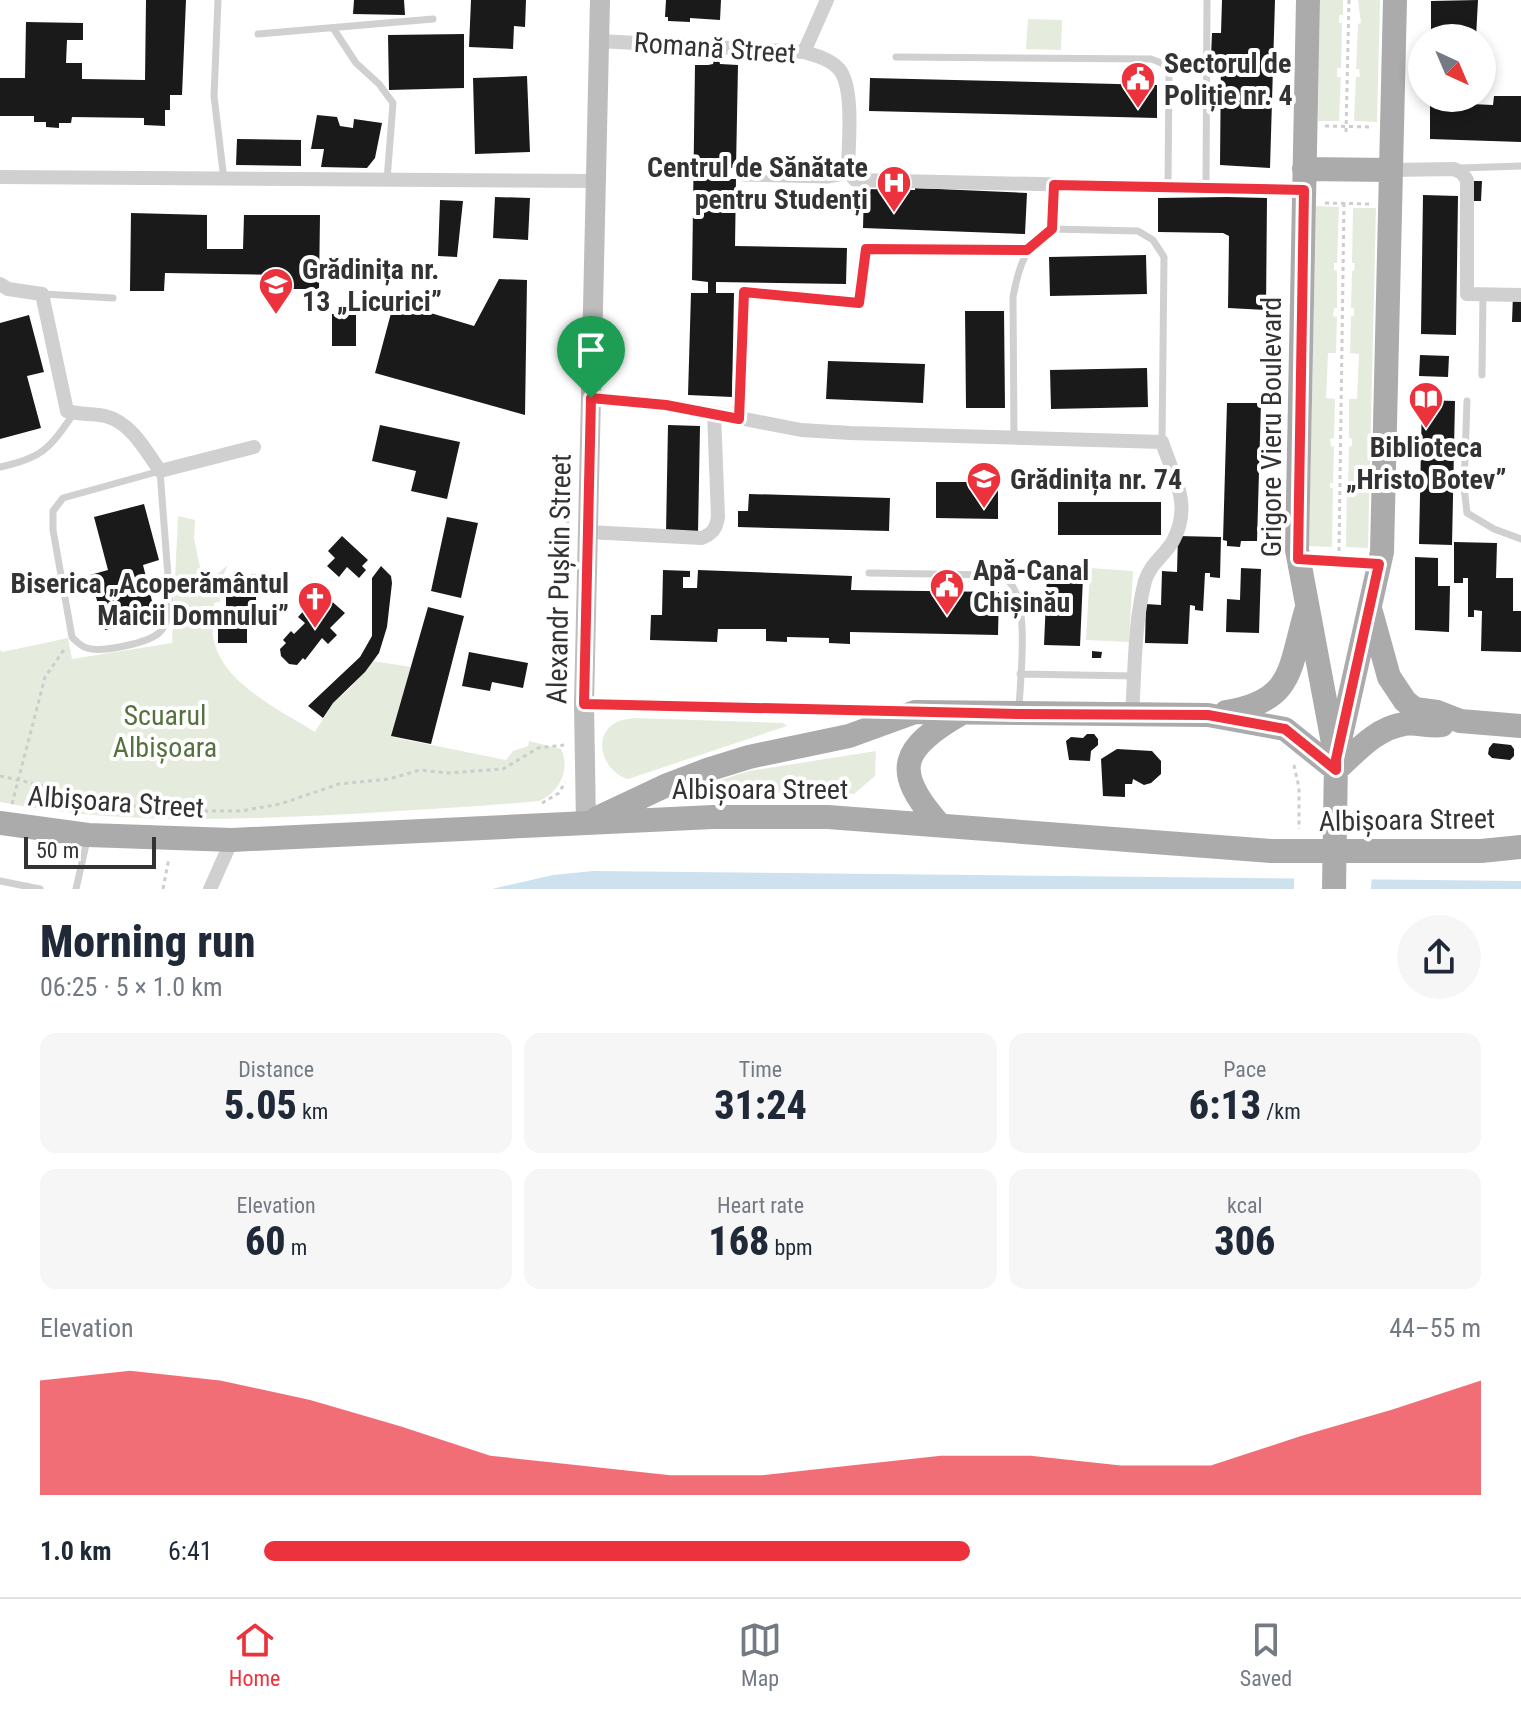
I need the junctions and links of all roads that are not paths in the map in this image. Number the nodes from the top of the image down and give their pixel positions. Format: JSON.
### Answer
{"nodes":[{"id":1,"x":218,"y":0,"type":"edge"},
{"id":2,"x":600,"y":0,"type":"edge"},
{"id":3,"x":827,"y":0,"type":"edge"},
{"id":4,"x":1207,"y":0,"type":"edge"},
{"id":5,"x":1308,"y":0,"type":"edge"},
{"id":6,"x":1395,"y":0,"type":"edge"},
{"id":7,"x":433,"y":19,"type":"dead end"},
{"id":8,"x":333,"y":28,"type":"junction"},
{"id":9,"x":258,"y":34,"type":"dead end"},
{"id":10,"x":599,"y":41,"type":"junction"},
{"id":11,"x":804,"y":52,"type":"junction"},
{"id":12,"x":896,"y":57,"type":"dead end"},
{"id":13,"x":1521,"y":166,"type":"edge"},
{"id":14,"x":1454,"y":169,"type":"junction"},
{"id":15,"x":1391,"y":170,"type":"junction"},
{"id":16,"x":850,"y":176,"type":"junction"},
{"id":17,"x":0,"y":177,"type":"edge"},
{"id":18,"x":743,"y":178,"type":"dead end"},
{"id":19,"x":224,"y":180,"type":"junction"},
{"id":20,"x":387,"y":180,"type":"junction"},
{"id":21,"x":596,"y":181,"type":"junction"},
{"id":22,"x":1054,"y":185,"type":"junction"},
{"id":23,"x":1168,"y":186,"type":"junction"},
{"id":24,"x":1206,"y":187,"type":"junction"},
{"id":25,"x":1307,"y":187,"type":"junction"},
{"id":26,"x":1052,"y":229,"type":"junction"},
{"id":27,"x":1027,"y":250,"type":"junction"},
{"id":28,"x":0,"y":284,"type":"edge"},
{"id":29,"x":744,"y":292,"type":"joint"},
{"id":30,"x":42,"y":294,"type":"junction"},
{"id":31,"x":1483,"y":294,"type":"junction"},
{"id":32,"x":1521,"y":295,"type":"edge"},
{"id":33,"x":113,"y":298,"type":"dead end"},
{"id":34,"x":1482,"y":375,"type":"dead end"},
{"id":35,"x":591,"y":398,"type":"junction"},
{"id":36,"x":1467,"y":401,"type":"dead end"},
{"id":37,"x":74,"y":413,"type":"junction"},
{"id":38,"x":714,"y":413,"type":"junction"},
{"id":39,"x":739,"y":419,"type":"junction"},
{"id":40,"x":1014,"y":439,"type":"junction"},
{"id":41,"x":1162,"y":442,"type":"junction"},
{"id":42,"x":254,"y":447,"type":"dead end"},
{"id":43,"x":0,"y":467,"type":"edge"},
{"id":44,"x":160,"y":471,"type":"junction"},
{"id":45,"x":588,"y":532,"type":"junction"},
{"id":46,"x":1521,"y":539,"type":"edge"},
{"id":47,"x":1298,"y":559,"type":"junction"},
{"id":48,"x":1379,"y":564,"type":"junction"},
{"id":49,"x":869,"y":573,"type":"dead end"},
{"id":50,"x":1307,"y":606,"type":"junction"},
{"id":51,"x":1370,"y":606,"type":"junction"},
{"id":52,"x":1020,"y":674,"type":"junction"},
{"id":53,"x":1135,"y":676,"type":"junction"},
{"id":54,"x":584,"y":704,"type":"junction"},
{"id":55,"x":915,"y":712,"type":"junction"},
{"id":56,"x":962,"y":713,"type":"junction"},
{"id":57,"x":1019,"y":714,"type":"junction"},
{"id":58,"x":1132,"y":715,"type":"junction"},
{"id":59,"x":1208,"y":715,"type":"junction"},
{"id":60,"x":1460,"y":721,"type":"junction"},
{"id":61,"x":1521,"y":726,"type":"edge"},
{"id":62,"x":1336,"y":765,"type":"junction"},
{"id":63,"x":6,"y":814,"type":"edge"},
{"id":64,"x":586,"y":824,"type":"junction"},
{"id":65,"x":939,"y":824,"type":"junction"},
{"id":66,"x":88,"y":835,"type":"junction"},
{"id":67,"x":232,"y":840,"type":"junction"},
{"id":68,"x":1521,"y":847,"type":"edge"},
{"id":69,"x":0,"y":881,"type":"edge"},
{"id":70,"x":40,"y":889,"type":"edge"},
{"id":71,"x":76,"y":889,"type":"edge"},
{"id":72,"x":210,"y":889,"type":"edge"},
{"id":73,"x":1334,"y":889,"type":"edge"}],
"edges":[{"from":1,"to":19,"type":"lane"},
{"from":2,"to":10,"type":"main road","name":"Alexandr Pușkin Street"},
{"from":3,"to":11,"type":"street"},
{"from":4,"to":24,"type":"lane"},
{"from":5,"to":25,"type":"main road","name":"Grigore Vieru Boulevard"},
{"from":6,"to":15,"type":"main road"},
{"from":7,"to":8,"type":"lane"},
{"from":8,"to":9,"type":"lane"},
{"from":8,"to":20,"type":"lane"},
{"from":10,"to":11,"type":"street","name":"Romană Street"},
{"from":10,"to":21,"type":"main road","name":"Alexandr Pușkin Street"},
{"from":11,"to":16,"type":"street","name":"Romană Street"},
{"from":12,"to":23,"type":"lane"},
{"from":13,"to":14,"type":"lane"},
{"from":14,"to":15,"type":"street"},
{"from":14,"to":31,"type":"street"},
{"from":15,"to":25,"type":"main road"},
{"from":15,"to":48,"type":"main road"},
{"from":16,"to":18,"type":"lane"},
{"from":16,"to":22,"type":"street"},
{"from":17,"to":19,"type":"street"},
{"from":19,"to":20,"type":"street"},
{"from":20,"to":21,"type":"street"},
{"from":21,"to":35,"type":"main road","name":"Alexandr Pușkin Street"},
{"from":22,"to":23,"type":"street"},
{"from":22,"to":26,"type":"lane"},
{"from":23,"to":24,"type":"street"},
{"from":24,"to":25,"type":"street"},
{"from":25,"to":47,"type":"main road","name":"Grigore Vieru Boulevard"},
{"from":26,"to":27,"type":"lane"},
{"from":26,"to":41,"type":"lane"},
{"from":27,"to":29,"type":"lane"},
{"from":27,"to":40,"type":"lane"},
{"from":28,"to":30,"type":"street"},
{"from":29,"to":39,"type":"street"},
{"from":30,"to":33,"type":"lane"},
{"from":30,"to":37,"type":"street"},
{"from":31,"to":32,"type":"street"},
{"from":31,"to":34,"type":"lane"},
{"from":35,"to":38,"type":"lane"},
{"from":35,"to":45,"type":"main road","name":"Alexandr Pușkin Street"},
{"from":36,"to":46,"type":"lane"},
{"from":37,"to":43,"type":"lane"},
{"from":37,"to":44,"type":"street"},
{"from":38,"to":39,"type":"street"},
{"from":38,"to":45,"type":"street"},
{"from":39,"to":40,"type":"street"},
{"from":40,"to":41,"type":"street"},
{"from":41,"to":53,"type":"street"},
{"from":42,"to":44,"type":"street"},
{"from":44,"to":44,"type":"lane"},
{"from":45,"to":54,"type":"main road","name":"Alexandr Pușkin Street"},
{"from":47,"to":48,"type":"lane"},
{"from":47,"to":50,"type":"main road","name":"Grigore Vieru Boulevard"},
{"from":48,"to":51,"type":"main road"},
{"from":49,"to":52,"type":"lane"},
{"from":50,"to":59,"type":"main road"},
{"from":50,"to":62,"type":"main road","name":"Grigore Vieru Boulevard"},
{"from":51,"to":60,"type":"main road"},
{"from":51,"to":62,"type":"main road"},
{"from":52,"to":53,"type":"lane"},
{"from":52,"to":57,"type":"lane"},
{"from":53,"to":58,"type":"street"},
{"from":54,"to":55,"type":"street"},
{"from":54,"to":64,"type":"main road","name":"Alexandr Pușkin Street"},
{"from":55,"to":56,"type":"main road"},
{"from":55,"to":64,"type":"main road"},
{"from":56,"to":57,"type":"main road"},
{"from":56,"to":65,"type":"main road"},
{"from":57,"to":58,"type":"main road"},
{"from":58,"to":59,"type":"main road"},
{"from":59,"to":62,"type":"main road"},
{"from":60,"to":61,"type":"main road"},
{"from":60,"to":62,"type":"main road"},
{"from":62,"to":73,"type":"main road"},
{"from":63,"to":66,"type":"main road","name":"Albișoara Street"},
{"from":64,"to":65,"type":"main road","name":"Albișoara Street"},
{"from":64,"to":67,"type":"main road","name":"Albișoara Street"},
{"from":65,"to":68,"type":"main road","name":"Albișoara Street"},
{"from":66,"to":67,"type":"main road","name":"Albișoara Street"},
{"from":66,"to":71,"type":"lane"},
{"from":67,"to":72,"type":"street"},
{"from":69,"to":70,"type":"lane"}]}
